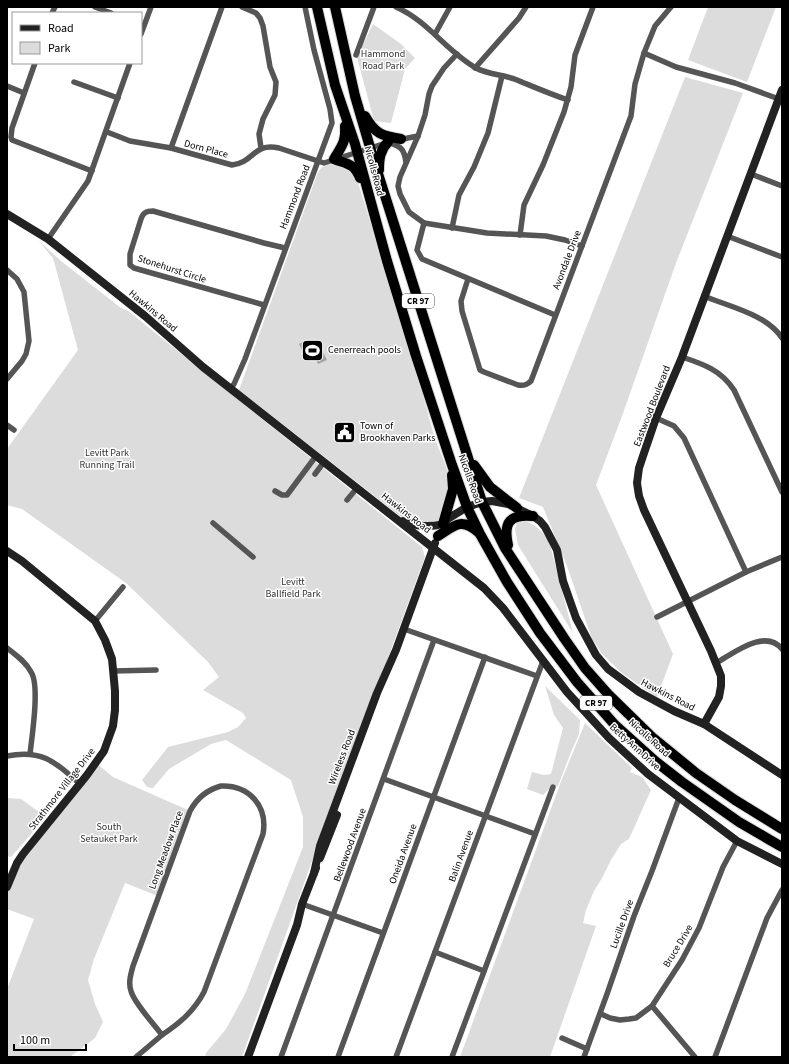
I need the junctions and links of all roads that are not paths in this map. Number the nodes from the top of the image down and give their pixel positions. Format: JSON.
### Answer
{"nodes":[{"id":1,"x":95,"y":7,"type":"edge"},
{"id":2,"x":151,"y":7,"type":"edge"},
{"id":3,"x":222,"y":7,"type":"edge"},
{"id":4,"x":242,"y":7,"type":"edge"},
{"id":5,"x":304,"y":7,"type":"edge"},
{"id":6,"x":317,"y":7,"type":"edge"},
{"id":7,"x":335,"y":7,"type":"edge"},
{"id":8,"x":374,"y":7,"type":"edge"},
{"id":9,"x":396,"y":7,"type":"edge"},
{"id":10,"x":450,"y":7,"type":"edge"},
{"id":11,"x":526,"y":7,"type":"edge"},
{"id":12,"x":593,"y":7,"type":"edge"},
{"id":13,"x":671,"y":7,"type":"edge"},
{"id":14,"x":108,"y":12,"type":"edge"},
{"id":15,"x":142,"y":25,"type":"edge"},
{"id":16,"x":435,"y":34,"type":"junction"},
{"id":17,"x":644,"y":53,"type":"junction"},
{"id":18,"x":457,"y":54,"type":"junction"},
{"id":19,"x":356,"y":55,"type":"dead end"},
{"id":20,"x":35,"y":64,"type":"edge"},
{"id":21,"x":130,"y":64,"type":"edge"},
{"id":22,"x":475,"y":68,"type":"junction"},
{"id":23,"x":502,"y":76,"type":"junction"},
{"id":24,"x":74,"y":82,"type":"dead end"},
{"id":25,"x":7,"y":86,"type":"edge"},
{"id":26,"x":782,"y":90,"type":"edge"},
{"id":27,"x":24,"y":93,"type":"junction"},
{"id":28,"x":118,"y":98,"type":"junction"},
{"id":29,"x":779,"y":99,"type":"junction"},
{"id":30,"x":568,"y":100,"type":"junction"},
{"id":31,"x":356,"y":102,"type":"junction"},
{"id":32,"x":345,"y":114,"type":"junction"},
{"id":33,"x":107,"y":132,"type":"junction"},
{"id":34,"x":418,"y":136,"type":"junction"},
{"id":35,"x":402,"y":139,"type":"junction"},
{"id":36,"x":388,"y":142,"type":"junction"},
{"id":37,"x":171,"y":148,"type":"junction"},
{"id":38,"x":261,"y":148,"type":"junction"},
{"id":39,"x":370,"y":148,"type":"junction"},
{"id":40,"x":356,"y":152,"type":"junction"},
{"id":41,"x":334,"y":159,"type":"junction"},
{"id":42,"x":318,"y":161,"type":"junction"},
{"id":43,"x":406,"y":163,"type":"junction"},
{"id":44,"x":92,"y":171,"type":"junction"},
{"id":45,"x":751,"y":174,"type":"junction"},
{"id":46,"x":379,"y":176,"type":"junction"},
{"id":47,"x":782,"y":186,"type":"edge"},
{"id":48,"x":369,"y":196,"type":"junction"},
{"id":49,"x":7,"y":214,"type":"edge"},
{"id":50,"x":424,"y":223,"type":"junction"},
{"id":51,"x":452,"y":228,"type":"junction"},
{"id":52,"x":520,"y":235,"type":"junction"},
{"id":53,"x":727,"y":236,"type":"junction"},
{"id":54,"x":48,"y":239,"type":"junction"},
{"id":55,"x":582,"y":246,"type":"junction"},
{"id":56,"x":285,"y":248,"type":"junction"},
{"id":57,"x":782,"y":257,"type":"edge"},
{"id":58,"x":7,"y":270,"type":"edge"},
{"id":59,"x":468,"y":279,"type":"junction"},
{"id":60,"x":704,"y":296,"type":"junction"},
{"id":61,"x":264,"y":305,"type":"junction"},
{"id":62,"x":555,"y":315,"type":"junction"},
{"id":63,"x":782,"y":338,"type":"edge"},
{"id":64,"x":682,"y":357,"type":"junction"},
{"id":65,"x":7,"y":378,"type":"edge"},
{"id":66,"x":230,"y":389,"type":"junction"},
{"id":67,"x":656,"y":418,"type":"junction"},
{"id":68,"x":7,"y":425,"type":"edge"},
{"id":69,"x":14,"y":430,"type":"dead end"},
{"id":70,"x":467,"y":454,"type":"junction"},
{"id":71,"x":316,"y":456,"type":"junction"},
{"id":72,"x":324,"y":462,"type":"junction"},
{"id":73,"x":452,"y":465,"type":"junction"},
{"id":74,"x":315,"y":474,"type":"dead end"},
{"id":75,"x":357,"y":488,"type":"junction"},
{"id":76,"x":275,"y":491,"type":"dead end"},
{"id":77,"x":782,"y":492,"type":"edge"},
{"id":78,"x":347,"y":500,"type":"dead end"},
{"id":79,"x":482,"y":502,"type":"junction"},
{"id":80,"x":467,"y":507,"type":"junction"},
{"id":81,"x":518,"y":508,"type":"junction"},
{"id":82,"x":533,"y":516,"type":"junction"},
{"id":83,"x":395,"y":518,"type":"junction"},
{"id":84,"x":213,"y":523,"type":"dead end"},
{"id":85,"x":443,"y":524,"type":"junction"},
{"id":86,"x":480,"y":534,"type":"junction"},
{"id":87,"x":438,"y":536,"type":"junction"},
{"id":88,"x":433,"y":548,"type":"junction"},
{"id":89,"x":7,"y":551,"type":"edge"},
{"id":90,"x":253,"y":557,"type":"dead end"},
{"id":91,"x":511,"y":557,"type":"junction"},
{"id":92,"x":782,"y":557,"type":"edge"},
{"id":93,"x":746,"y":572,"type":"junction"},
{"id":94,"x":123,"y":587,"type":"dead end"},
{"id":95,"x":688,"y":602,"type":"junction"},
{"id":96,"x":657,"y":616,"type":"dead end"},
{"id":97,"x":95,"y":621,"type":"junction"},
{"id":98,"x":404,"y":629,"type":"junction"},
{"id":99,"x":434,"y":640,"type":"junction"},
{"id":100,"x":7,"y":648,"type":"edge"},
{"id":101,"x":782,"y":649,"type":"edge"},
{"id":102,"x":485,"y":657,"type":"junction"},
{"id":103,"x":543,"y":661,"type":"junction"},
{"id":104,"x":716,"y":663,"type":"junction"},
{"id":105,"x":156,"y":670,"type":"dead end"},
{"id":106,"x":113,"y":671,"type":"junction"},
{"id":107,"x":537,"y":676,"type":"junction"},
{"id":108,"x":704,"y":724,"type":"junction"},
{"id":109,"x":30,"y":754,"type":"junction"},
{"id":110,"x":7,"y":756,"type":"edge"},
{"id":111,"x":782,"y":775,"type":"edge"},
{"id":112,"x":384,"y":779,"type":"junction"},
{"id":113,"x":80,"y":784,"type":"junction"},
{"id":114,"x":553,"y":787,"type":"dead end"},
{"id":115,"x":434,"y":797,"type":"junction"},
{"id":116,"x":679,"y":798,"type":"junction"},
{"id":117,"x":486,"y":816,"type":"junction"},
{"id":118,"x":782,"y":829,"type":"edge"},
{"id":119,"x":535,"y":834,"type":"junction"},
{"id":120,"x":737,"y":840,"type":"junction"},
{"id":121,"x":782,"y":847,"type":"edge"},
{"id":122,"x":782,"y":864,"type":"edge"},
{"id":123,"x":7,"y":887,"type":"edge"},
{"id":124,"x":782,"y":890,"type":"edge"},
{"id":125,"x":302,"y":904,"type":"junction"},
{"id":126,"x":334,"y":915,"type":"junction"},
{"id":127,"x":383,"y":933,"type":"junction"},
{"id":128,"x":435,"y":952,"type":"junction"},
{"id":129,"x":484,"y":971,"type":"junction"},
{"id":130,"x":652,"y":1006,"type":"junction"},
{"id":131,"x":601,"y":1014,"type":"junction"},
{"id":132,"x":162,"y":1035,"type":"junction"},
{"id":133,"x":562,"y":1038,"type":"dead end"},
{"id":134,"x":587,"y":1050,"type":"junction"},
{"id":135,"x":136,"y":1057,"type":"edge"},
{"id":136,"x":243,"y":1057,"type":"edge"},
{"id":137,"x":248,"y":1057,"type":"edge"},
{"id":138,"x":281,"y":1057,"type":"edge"},
{"id":139,"x":338,"y":1057,"type":"edge"},
{"id":140,"x":396,"y":1057,"type":"edge"},
{"id":141,"x":452,"y":1057,"type":"edge"},
{"id":142,"x":584,"y":1057,"type":"edge"},
{"id":143,"x":695,"y":1057,"type":"edge"},
{"id":144,"x":715,"y":1057,"type":"edge"}],
"edges":[{"from":1,"to":14,"type":"street"},
{"from":2,"to":15,"type":"street"},
{"from":3,"to":37,"type":"street"},
{"from":4,"to":38,"type":"street"},
{"from":5,"to":42,"type":"street","name":"Hammond Road"},
{"from":6,"to":32,"type":"highway","name":"Nicolls Road","number":"CR 97"},
{"from":7,"to":31,"type":"highway","name":"Nicolls Road","number":"CR 97"},
{"from":8,"to":19,"type":"street"},
{"from":9,"to":16,"type":"street"},
{"from":10,"to":16,"type":"street"},
{"from":11,"to":22,"type":"street"},
{"from":12,"to":30,"type":"street"},
{"from":13,"to":17,"type":"street","name":"Avondale Drive"},
{"from":16,"to":18,"type":"street"},
{"from":17,"to":29,"type":"street"},
{"from":17,"to":55,"type":"street","name":"Avondale Drive"},
{"from":18,"to":22,"type":"street"},
{"from":18,"to":34,"type":"street"},
{"from":20,"to":27,"type":"street"},
{"from":21,"to":28,"type":"street"},
{"from":22,"to":23,"type":"street"},
{"from":23,"to":30,"type":"street"},
{"from":23,"to":51,"type":"street"},
{"from":24,"to":28,"type":"street"},
{"from":25,"to":27,"type":"street"},
{"from":26,"to":29,"type":"street","name":"Eastwood Boulevard"},
{"from":27,"to":44,"type":"street"},
{"from":28,"to":33,"type":"street"},
{"from":29,"to":45,"type":"street","name":"Eastwood Boulevard"},
{"from":30,"to":52,"type":"street"},
{"from":31,"to":35,"type":"highway"},
{"from":31,"to":39,"type":"highway","name":"Nicolls Road","number":"CR 97"},
{"from":32,"to":40,"type":"highway","name":"Nicolls Road","number":"CR 97"},
{"from":32,"to":41,"type":"highway"},
{"from":33,"to":37,"type":"street","name":"Dorn Place"},
{"from":33,"to":44,"type":"street"},
{"from":34,"to":35,"type":"street"},
{"from":34,"to":43,"type":"street"},
{"from":35,"to":36,"type":"street"},
{"from":36,"to":39,"type":"street"},
{"from":36,"to":43,"type":"street"},
{"from":36,"to":46,"type":"highway"},
{"from":37,"to":38,"type":"street","name":"Dorn Place"},
{"from":38,"to":42,"type":"street"},
{"from":39,"to":40,"type":"street"},
{"from":39,"to":46,"type":"highway","name":"Nicolls Road","number":"CR 97"},
{"from":40,"to":41,"type":"street"},
{"from":40,"to":48,"type":"highway","name":"Nicolls Road","number":"CR 97"},
{"from":41,"to":42,"type":"street"},
{"from":41,"to":48,"type":"highway"},
{"from":42,"to":56,"type":"street","name":"Hammond Road"},
{"from":43,"to":50,"type":"street"},
{"from":44,"to":54,"type":"street"},
{"from":45,"to":47,"type":"street"},
{"from":45,"to":53,"type":"street","name":"Eastwood Boulevard"},
{"from":46,"to":70,"type":"highway","name":"Nicolls Road","number":"CR 97"},
{"from":48,"to":73,"type":"highway","name":"Nicolls Road","number":"CR 97"},
{"from":49,"to":54,"type":"street","name":"Hawkins Road"},
{"from":50,"to":51,"type":"street"},
{"from":50,"to":59,"type":"street"},
{"from":51,"to":52,"type":"street"},
{"from":52,"to":55,"type":"street"},
{"from":53,"to":57,"type":"street"},
{"from":53,"to":60,"type":"street","name":"Eastwood Boulevard"},
{"from":54,"to":66,"type":"street","name":"Hawkins Road"},
{"from":55,"to":62,"type":"street","name":"Avondale Drive"},
{"from":56,"to":61,"type":"street","name":"Hammond Road"},
{"from":56,"to":61,"type":"street","name":"Stonehurst Circle"},
{"from":58,"to":65,"type":"street"},
{"from":59,"to":62,"type":"street"},
{"from":59,"to":62,"type":"street","name":"Avondale Drive"},
{"from":60,"to":63,"type":"street"},
{"from":60,"to":64,"type":"street","name":"Eastwood Boulevard"},
{"from":61,"to":66,"type":"street","name":"Hammond Road"},
{"from":64,"to":67,"type":"street","name":"Eastwood Boulevard"},
{"from":64,"to":77,"type":"street"},
{"from":66,"to":71,"type":"street","name":"Hawkins Road"},
{"from":67,"to":93,"type":"street"},
{"from":67,"to":95,"type":"street","name":"Eastwood Boulevard"},
{"from":68,"to":69,"type":"street"},
{"from":70,"to":79,"type":"highway","name":"Nicolls Road","number":"CR 97"},
{"from":70,"to":81,"type":"highway"},
{"from":71,"to":72,"type":"street","name":"Hawkins Road"},
{"from":71,"to":76,"type":"street"},
{"from":72,"to":74,"type":"street"},
{"from":72,"to":75,"type":"street","name":"Hawkins Road"},
{"from":73,"to":80,"type":"highway","name":"Nicolls Road","number":"CR 97"},
{"from":73,"to":85,"type":"highway"},
{"from":75,"to":78,"type":"street"},
{"from":75,"to":83,"type":"street","name":"Hawkins Road"},
{"from":79,"to":80,"type":"street","name":"Hawkins Road"},
{"from":79,"to":81,"type":"street","name":"Hawkins Road"},
{"from":79,"to":91,"type":"highway","name":"Nicolls Road","number":"CR 97"},
{"from":80,"to":85,"type":"street","name":"Hawkins Road"},
{"from":80,"to":86,"type":"highway","name":"Nicolls Road","number":"CR 97"},
{"from":81,"to":82,"type":"street","name":"Hawkins Road"},
{"from":82,"to":91,"type":"highway"},
{"from":82,"to":108,"type":"street","name":"Hawkins Road"},
{"from":83,"to":85,"type":"street"},
{"from":83,"to":88,"type":"street","name":"Hawkins Road"},
{"from":84,"to":90,"type":"street"},
{"from":85,"to":87,"type":"street","name":"Hawkins Road"},
{"from":86,"to":87,"type":"highway"},
{"from":86,"to":121,"type":"highway","name":"Nicolls Road","number":"CR 97"},
{"from":87,"to":88,"type":"street","name":"Hawkins Road"},
{"from":88,"to":98,"type":"street","name":"Wireless Road"},
{"from":88,"to":103,"type":"street","name":"Betty Ann Drive"},
{"from":89,"to":97,"type":"street","name":"Strathmore Village Drive"},
{"from":91,"to":118,"type":"highway","name":"Nicolls Road","number":"CR 97"},
{"from":92,"to":93,"type":"street"},
{"from":93,"to":95,"type":"street"},
{"from":94,"to":97,"type":"street"},
{"from":95,"to":96,"type":"street"},
{"from":95,"to":104,"type":"street","name":"Eastwood Boulevard"},
{"from":97,"to":106,"type":"street","name":"Strathmore Village Drive"},
{"from":98,"to":99,"type":"street"},
{"from":98,"to":125,"type":"street","name":"Wireless Road"},
{"from":99,"to":102,"type":"street"},
{"from":99,"to":112,"type":"street","name":"Bellewood Avenue"},
{"from":100,"to":109,"type":"street"},
{"from":101,"to":104,"type":"street"},
{"from":102,"to":107,"type":"street"},
{"from":102,"to":115,"type":"street","name":"Oneida Avenue"},
{"from":103,"to":107,"type":"street","name":"Balin Avenue"},
{"from":103,"to":116,"type":"street","name":"Betty Ann Drive"},
{"from":104,"to":108,"type":"street","name":"Eastwood Boulevard"},
{"from":105,"to":106,"type":"street"},
{"from":106,"to":113,"type":"street","name":"Strathmore Village Drive"},
{"from":107,"to":117,"type":"street","name":"Balin Avenue"},
{"from":108,"to":111,"type":"street","name":"Hawkins Road"},
{"from":109,"to":110,"type":"street"},
{"from":109,"to":113,"type":"street"},
{"from":112,"to":115,"type":"street"},
{"from":112,"to":126,"type":"street","name":"Bellewood Avenue"},
{"from":113,"to":123,"type":"street","name":"Strathmore Village Drive"},
{"from":114,"to":119,"type":"street"},
{"from":115,"to":117,"type":"street"},
{"from":115,"to":127,"type":"street","name":"Oneida Avenue"},
{"from":116,"to":120,"type":"street","name":"Betty Ann Drive"},
{"from":116,"to":131,"type":"street","name":"Lucille Drive"},
{"from":117,"to":119,"type":"street"},
{"from":117,"to":128,"type":"street","name":"Balin Avenue"},
{"from":119,"to":129,"type":"street"},
{"from":120,"to":122,"type":"street","name":"Betty Ann Drive"},
{"from":120,"to":130,"type":"street","name":"Bruce Drive"},
{"from":124,"to":144,"type":"street"},
{"from":125,"to":126,"type":"street"},
{"from":125,"to":136,"type":"street","name":"Wireless Road"},
{"from":125,"to":137,"type":"street","name":"Wireless Road"},
{"from":126,"to":127,"type":"street"},
{"from":126,"to":138,"type":"street","name":"Bellewood Avenue"},
{"from":127,"to":139,"type":"street","name":"Oneida Avenue"},
{"from":128,"to":129,"type":"street"},
{"from":128,"to":140,"type":"street","name":"Balin Avenue"},
{"from":129,"to":141,"type":"street"},
{"from":130,"to":131,"type":"street","name":"Bruce Drive"},
{"from":130,"to":143,"type":"street"},
{"from":131,"to":134,"type":"street","name":"Lucille Drive"},
{"from":132,"to":132,"type":"street","name":"Long Meadow Place"},
{"from":132,"to":135,"type":"street","name":"Long Meadow Place"},
{"from":133,"to":134,"type":"street"},
{"from":134,"to":142,"type":"street","name":"Lucille Drive"}]}
